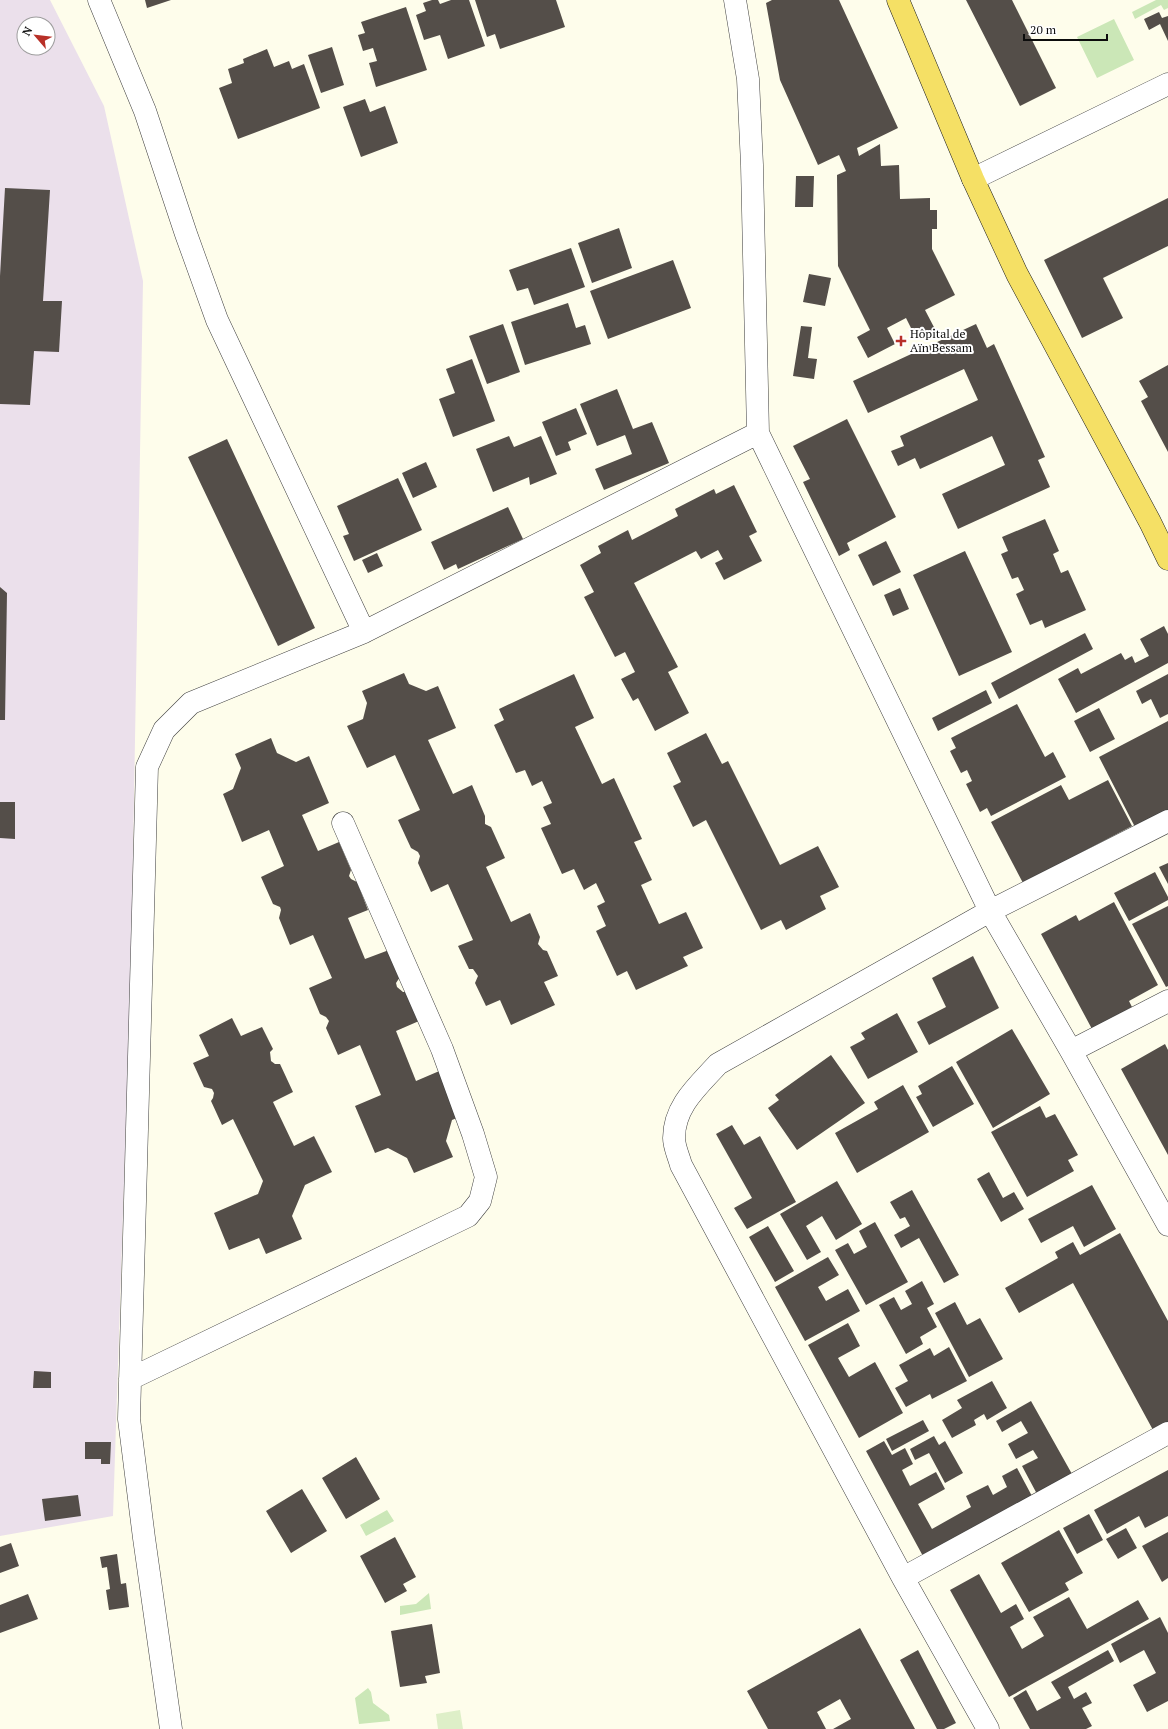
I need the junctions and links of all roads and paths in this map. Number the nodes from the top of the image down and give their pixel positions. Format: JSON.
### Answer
{"nodes":[{"id":1,"x":99,"y":0,"type":"edge"},
{"id":2,"x":735,"y":0,"type":"edge"},
{"id":3,"x":898,"y":0,"type":"edge"},
{"id":4,"x":1168,"y":84,"type":"edge"},
{"id":5,"x":973,"y":179,"type":"junction"},
{"id":6,"x":758,"y":433,"type":"junction"},
{"id":7,"x":1168,"y":559,"type":"edge"},
{"id":8,"x":364,"y":632,"type":"junction"},
{"id":9,"x":1168,"y":821,"type":"edge"},
{"id":10,"x":343,"y":823,"type":"dead end"},
{"id":11,"x":990,"y":911,"type":"junction"},
{"id":12,"x":1168,"y":1001,"type":"edge"},
{"id":13,"x":1071,"y":1051,"type":"junction"},
{"id":14,"x":1168,"y":1225,"type":"edge"},
{"id":15,"x":130,"y":1379,"type":"junction"},
{"id":16,"x":1168,"y":1432,"type":"edge"},
{"id":17,"x":903,"y":1578,"type":"junction"},
{"id":18,"x":171,"y":1729,"type":"edge"},
{"id":19,"x":988,"y":1729,"type":"edge"}],
"edges":[{"from":1,"to":8,"type":"street"},
{"from":2,"to":6,"type":"street"},
{"from":3,"to":5,"type":"main road"},
{"from":4,"to":5,"type":"street"},
{"from":5,"to":7,"type":"main road"},
{"from":6,"to":8,"type":"street"},
{"from":6,"to":11,"type":"street"},
{"from":8,"to":15,"type":"street"},
{"from":9,"to":11,"type":"street"},
{"from":10,"to":15,"type":"street"},
{"from":11,"to":13,"type":"street"},
{"from":11,"to":17,"type":"street"},
{"from":12,"to":13,"type":"street"},
{"from":13,"to":14,"type":"street"},
{"from":15,"to":18,"type":"street"},
{"from":16,"to":17,"type":"street"},
{"from":17,"to":19,"type":"street"}]}
